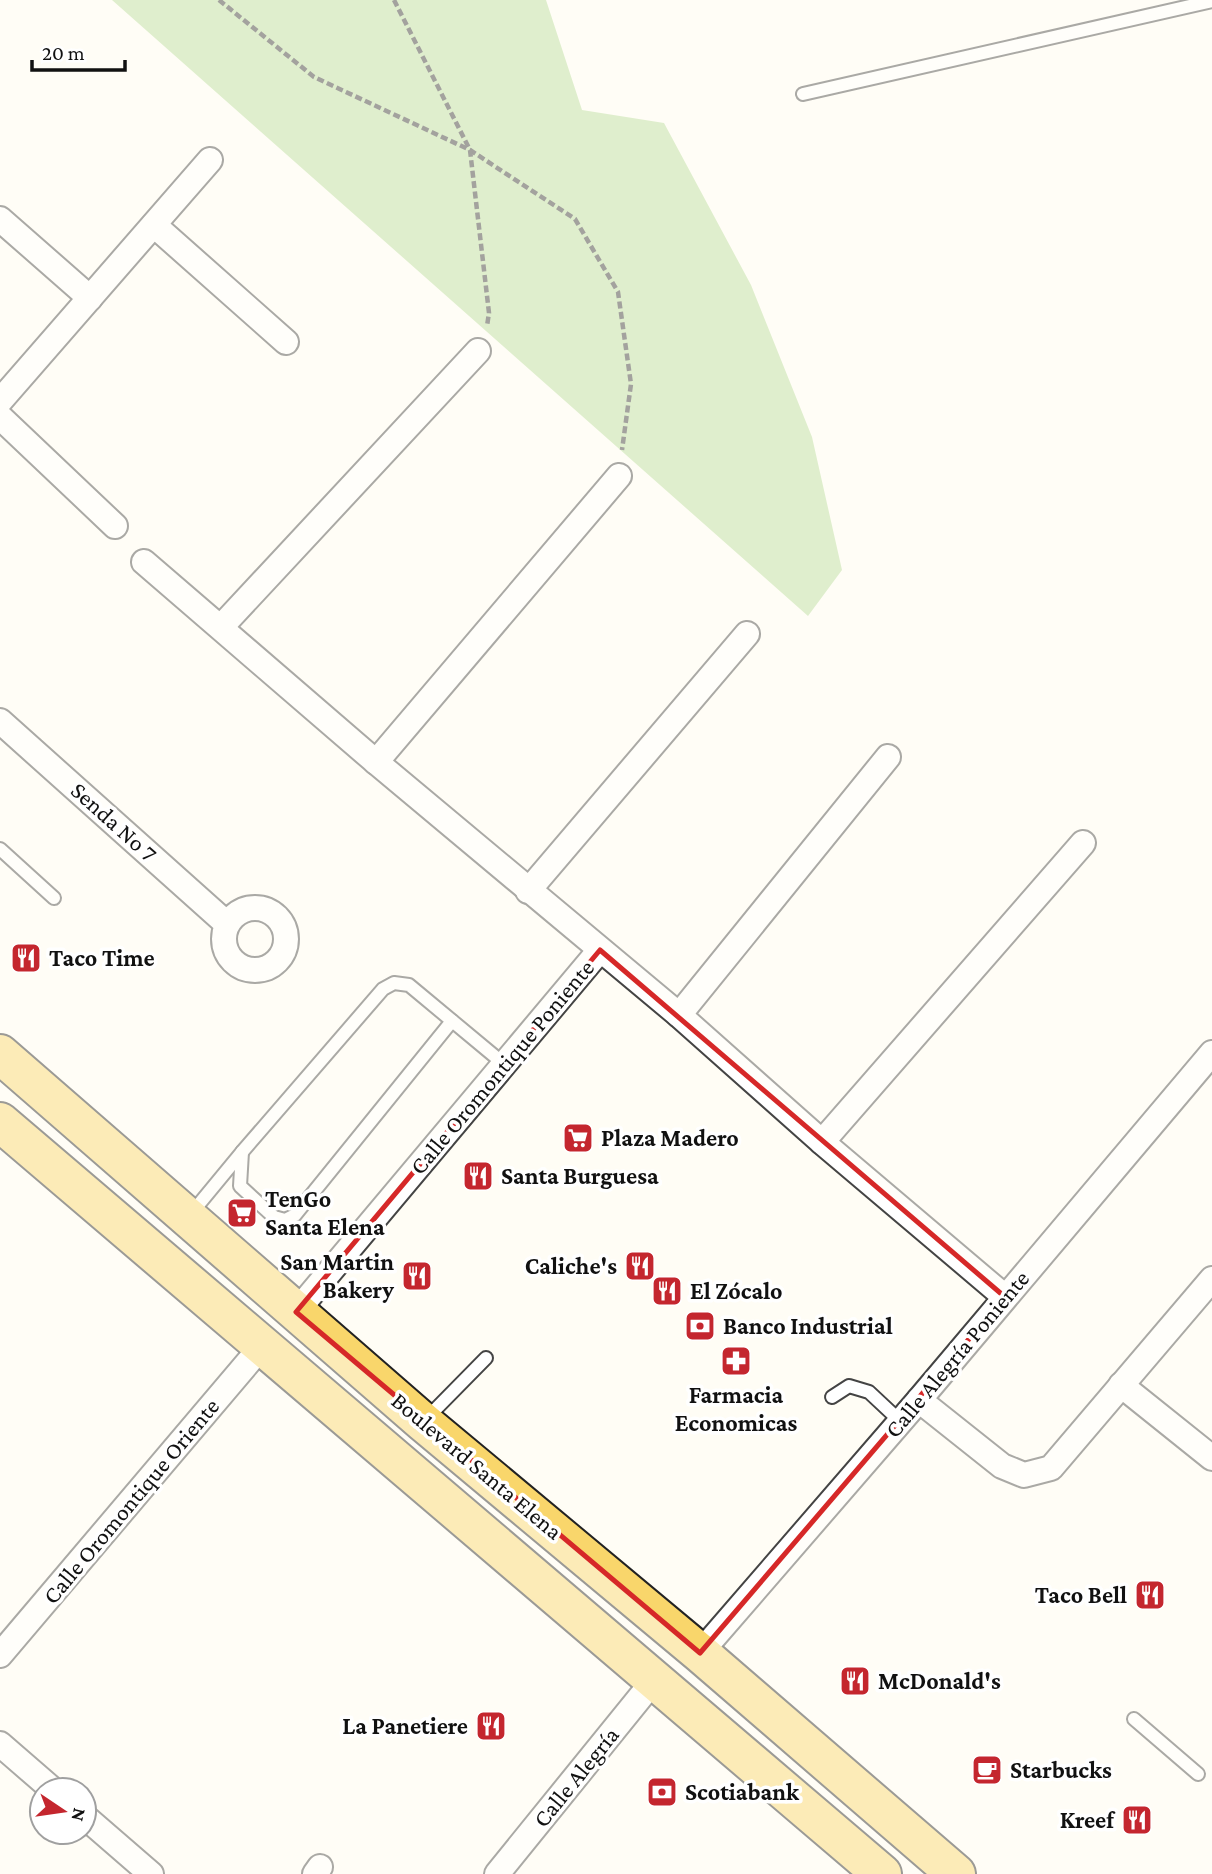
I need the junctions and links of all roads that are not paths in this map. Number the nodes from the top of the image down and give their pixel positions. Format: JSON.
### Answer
{"nodes":[{"id":1,"x":1212,"y":1,"type":"edge"},
{"id":2,"x":803,"y":94,"type":"dead end"},
{"id":3,"x":210,"y":160,"type":"dead end"},
{"id":4,"x":0,"y":219,"type":"edge"},
{"id":5,"x":154,"y":225,"type":"junction"},
{"id":6,"x":90,"y":298,"type":"junction"},
{"id":7,"x":286,"y":342,"type":"dead end"},
{"id":8,"x":478,"y":351,"type":"road end"},
{"id":9,"x":0,"y":401,"type":"edge"},
{"id":10,"x":0,"y":417,"type":"edge"},
{"id":11,"x":619,"y":476,"type":"road end"},
{"id":12,"x":115,"y":526,"type":"dead end"},
{"id":13,"x":144,"y":562,"type":"dead end"},
{"id":14,"x":222,"y":627,"type":"junction"},
{"id":15,"x":747,"y":634,"type":"dead end"},
{"id":16,"x":0,"y":721,"type":"edge"},
{"id":17,"x":888,"y":757,"type":"dead end"},
{"id":18,"x":376,"y":762,"type":"junction"},
{"id":19,"x":1083,"y":843,"type":"dead end"},
{"id":20,"x":0,"y":849,"type":"edge"},
{"id":21,"x":528,"y":891,"type":"junction"},
{"id":22,"x":54,"y":898,"type":"dead end"},
{"id":23,"x":227,"y":924,"type":"dead end"},
{"id":24,"x":600,"y":950,"type":"junction"},
{"id":25,"x":679,"y":1015,"type":"junction"},
{"id":26,"x":452,"y":1021,"type":"junction"},
{"id":27,"x":1212,"y":1053,"type":"edge"},
{"id":28,"x":0,"y":1054,"type":"edge"},
{"id":29,"x":504,"y":1064,"type":"junction"},
{"id":30,"x":0,"y":1122,"type":"edge"},
{"id":31,"x":822,"y":1142,"type":"junction"},
{"id":32,"x":242,"y":1152,"type":"junction"},
{"id":33,"x":188,"y":1218,"type":"junction"},
{"id":34,"x":1212,"y":1279,"type":"edge"},
{"id":35,"x":1005,"y":1297,"type":"junction"},
{"id":36,"x":296,"y":1312,"type":"junction"},
{"id":37,"x":262,"y":1346,"type":"junction"},
{"id":38,"x":486,"y":1358,"type":"dead end"},
{"id":39,"x":1121,"y":1385,"type":"junction"},
{"id":40,"x":832,"y":1397,"type":"dead end"},
{"id":41,"x":919,"y":1401,"type":"junction"},
{"id":42,"x":900,"y":1421,"type":"junction"},
{"id":43,"x":423,"y":1422,"type":"junction"},
{"id":44,"x":1212,"y":1458,"type":"edge"},
{"id":45,"x":540,"y":1582,"type":"junction"},
{"id":46,"x":700,"y":1653,"type":"junction"},
{"id":47,"x":0,"y":1655,"type":"edge"},
{"id":48,"x":655,"y":1679,"type":"junction"},
{"id":49,"x":1134,"y":1719,"type":"dead end"},
{"id":50,"x":0,"y":1744,"type":"edge"},
{"id":51,"x":813,"y":1751,"type":"junction"},
{"id":52,"x":1198,"y":1774,"type":"dead end"},
{"id":53,"x":37,"y":1776,"type":"edge"},
{"id":54,"x":98,"y":1830,"type":"edge"},
{"id":55,"x":139,"y":1870,"type":"edge"},
{"id":56,"x":497,"y":1874,"type":"edge"},
{"id":57,"x":882,"y":1874,"type":"edge"},
{"id":58,"x":956,"y":1874,"type":"edge"}],
"edges":[{"from":1,"to":2,"type":"lane"},
{"from":3,"to":5,"type":"street"},
{"from":4,"to":6,"type":"street"},
{"from":5,"to":6,"type":"street"},
{"from":5,"to":7,"type":"street"},
{"from":6,"to":9,"type":"street"},
{"from":8,"to":14,"type":"street"},
{"from":10,"to":12,"type":"street"},
{"from":11,"to":18,"type":"street"},
{"from":13,"to":14,"type":"street"},
{"from":14,"to":18,"type":"street"},
{"from":15,"to":21,"type":"street"},
{"from":16,"to":23,"type":"street","name":"Senda No 7"},
{"from":17,"to":25,"type":"street"},
{"from":18,"to":21,"type":"street"},
{"from":19,"to":31,"type":"street"},
{"from":20,"to":22,"type":"lane"},
{"from":21,"to":24,"type":"street"},
{"from":24,"to":25,"type":"street"},
{"from":24,"to":29,"type":"street","name":"Calle Oromontique Poniente"},
{"from":25,"to":31,"type":"street"},
{"from":26,"to":29,"type":"lane"},
{"from":26,"to":32,"type":"lane"},
{"from":26,"to":32,"type":"lane"},
{"from":27,"to":35,"type":"street","name":"Calle Alegría Poniente"},
{"from":28,"to":33,"type":"main road","name":"Boulevard Santa Elena"},
{"from":29,"to":36,"type":"street","name":"Calle Oromontique Poniente"},
{"from":30,"to":37,"type":"main road","name":"Boulevard Santa Elena"},
{"from":31,"to":35,"type":"street"},
{"from":32,"to":33,"type":"lane"},
{"from":33,"to":36,"type":"main road","name":"Boulevard Santa Elena"},
{"from":34,"to":39,"type":"street"},
{"from":35,"to":41,"type":"street","name":"Calle Alegría Poniente"},
{"from":36,"to":43,"type":"main road","name":"Boulevard Santa Elena"},
{"from":37,"to":45,"type":"main road","name":"Boulevard Santa Elena"},
{"from":37,"to":47,"type":"street","name":"Calle Oromontique Oriente"},
{"from":38,"to":43,"type":"lane"},
{"from":39,"to":41,"type":"street"},
{"from":39,"to":44,"type":"street"},
{"from":40,"to":42,"type":"lane"},
{"from":41,"to":42,"type":"street","name":"Calle Alegría Poniente"},
{"from":42,"to":46,"type":"street","name":"Calle Alegría Poniente"},
{"from":43,"to":46,"type":"main road","name":"Boulevard Santa Elena"},
{"from":45,"to":46,"type":"main road"},
{"from":45,"to":48,"type":"main road","name":"Boulevard Santa Elena"},
{"from":46,"to":51,"type":"main road","name":"Boulevard Santa Elena"},
{"from":48,"to":51,"type":"main road"},
{"from":48,"to":56,"type":"street","name":"Calle Alegría"},
{"from":48,"to":57,"type":"main road","name":"Boulevard Santa Elena"},
{"from":49,"to":52,"type":"lane"},
{"from":50,"to":53,"type":"street"},
{"from":51,"to":58,"type":"main road","name":"Boulevard Santa Elena"},
{"from":54,"to":55,"type":"street"}]}
